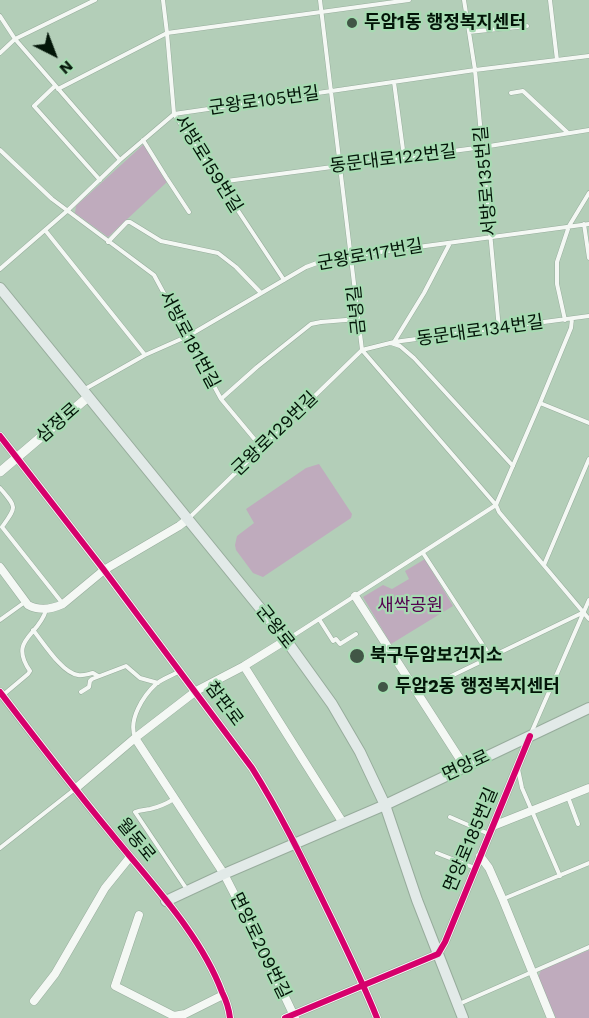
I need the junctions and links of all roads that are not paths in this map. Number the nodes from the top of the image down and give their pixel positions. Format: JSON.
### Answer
{"nodes":[{"id":1,"x":95,"y":0,"type":"edge"},
{"id":2,"x":162,"y":0,"type":"edge"},
{"id":3,"x":320,"y":0,"type":"edge"},
{"id":4,"x":409,"y":0,"type":"edge"},
{"id":5,"x":464,"y":0,"type":"edge"},
{"id":6,"x":550,"y":0,"type":"edge"},
{"id":7,"x":321,"y":12,"type":"junction"},
{"id":8,"x":0,"y":16,"type":"edge"},
{"id":9,"x":527,"y":26,"type":"dead end"},
{"id":10,"x":469,"y":32,"type":"junction"},
{"id":11,"x":167,"y":33,"type":"junction"},
{"id":12,"x":15,"y":39,"type":"junction"},
{"id":13,"x":0,"y":53,"type":"edge"},
{"id":14,"x":589,"y":56,"type":"edge"},
{"id":15,"x":557,"y":60,"type":"junction"},
{"id":16,"x":475,"y":70,"type":"junction"},
{"id":17,"x":394,"y":82,"type":"junction"},
{"id":18,"x":56,"y":88,"type":"junction"},
{"id":19,"x":331,"y":92,"type":"junction"},
{"id":20,"x":512,"y":93,"type":"dead end"},
{"id":21,"x":174,"y":114,"type":"junction"},
{"id":22,"x":589,"y":130,"type":"edge"},
{"id":23,"x":567,"y":133,"type":"junction"},
{"id":24,"x":143,"y":140,"type":"junction"},
{"id":25,"x":483,"y":147,"type":"junction"},
{"id":26,"x":0,"y":150,"type":"edge"},
{"id":27,"x":404,"y":157,"type":"junction"},
{"id":28,"x":120,"y":160,"type":"junction"},
{"id":29,"x":339,"y":166,"type":"junction"},
{"id":30,"x":100,"y":180,"type":"junction"},
{"id":31,"x":219,"y":182,"type":"junction"},
{"id":32,"x":589,"y":193,"type":"edge"},
{"id":33,"x":67,"y":211,"type":"junction"},
{"id":34,"x":189,"y":212,"type":"dead end"},
{"id":35,"x":587,"y":224,"type":"edge"},
{"id":36,"x":569,"y":226,"type":"junction"},
{"id":37,"x":45,"y":230,"type":"junction"},
{"id":38,"x":491,"y":236,"type":"junction"},
{"id":39,"x":108,"y":242,"type":"junction"},
{"id":40,"x":451,"y":243,"type":"junction"},
{"id":41,"x":351,"y":256,"type":"junction"},
{"id":42,"x":589,"y":258,"type":"edge"},
{"id":43,"x":0,"y":269,"type":"edge"},
{"id":44,"x":284,"y":280,"type":"junction"},
{"id":45,"x":0,"y":288,"type":"edge"},
{"id":46,"x":261,"y":293,"type":"junction"},
{"id":47,"x":424,"y":293,"type":"joint"},
{"id":48,"x":589,"y":316,"type":"edge"},
{"id":49,"x":358,"y":319,"type":"junction"},
{"id":50,"x":572,"y":319,"type":"junction"},
{"id":51,"x":565,"y":320,"type":"junction"},
{"id":52,"x":499,"y":329,"type":"junction"},
{"id":53,"x":188,"y":336,"type":"junction"},
{"id":54,"x":392,"y":343,"type":"junction"},
{"id":55,"x":362,"y":350,"type":"junction"},
{"id":56,"x":145,"y":355,"type":"junction"},
{"id":57,"x":85,"y":393,"type":"junction"},
{"id":58,"x":221,"y":399,"type":"junction"},
{"id":59,"x":540,"y":404,"type":"junction"},
{"id":60,"x":589,"y":423,"type":"edge"},
{"id":61,"x":0,"y":436,"type":"edge"},
{"id":62,"x":261,"y":447,"type":"junction"},
{"id":63,"x":17,"y":458,"type":"junction"},
{"id":64,"x":589,"y":459,"type":"edge"},
{"id":65,"x":513,"y":466,"type":"junction"},
{"id":66,"x":0,"y":472,"type":"edge"},
{"id":67,"x":0,"y":488,"type":"edge"},
{"id":68,"x":496,"y":505,"type":"junction"},
{"id":69,"x":188,"y":519,"type":"junction"},
{"id":70,"x":423,"y":553,"type":"junction"},
{"id":71,"x":544,"y":565,"type":"junction"},
{"id":72,"x":0,"y":567,"type":"edge"},
{"id":73,"x":104,"y":570,"type":"junction"},
{"id":74,"x":355,"y":596,"type":"junction"},
{"id":75,"x":589,"y":600,"type":"edge"},
{"id":76,"x":25,"y":602,"type":"junction"},
{"id":77,"x":63,"y":604,"type":"junction"},
{"id":78,"x":47,"y":609,"type":"junction"},
{"id":79,"x":584,"y":612,"type":"junction"},
{"id":80,"x":319,"y":619,"type":"junction"},
{"id":81,"x":589,"y":619,"type":"edge"},
{"id":82,"x":0,"y":620,"type":"edge"},
{"id":83,"x":33,"y":630,"type":"junction"},
{"id":84,"x":356,"y":634,"type":"dead end"},
{"id":85,"x":286,"y":640,"type":"junction"},
{"id":86,"x":490,"y":656,"type":"junction"},
{"id":87,"x":244,"y":666,"type":"junction"},
{"id":88,"x":180,"y":670,"type":"junction"},
{"id":89,"x":98,"y":676,"type":"junction"},
{"id":90,"x":158,"y":683,"type":"junction"},
{"id":91,"x":196,"y":691,"type":"junction"},
{"id":92,"x":81,"y":692,"type":"dead end"},
{"id":93,"x":417,"y":692,"type":"junction"},
{"id":94,"x":1,"y":694,"type":"edge"},
{"id":95,"x":589,"y":708,"type":"edge"},
{"id":96,"x":530,"y":736,"type":"junction"},
{"id":97,"x":135,"y":738,"type":"junction"},
{"id":98,"x":465,"y":767,"type":"junction"},
{"id":99,"x":518,"y":768,"type":"junction"},
{"id":100,"x":589,"y":788,"type":"edge"},
{"id":101,"x":75,"y":789,"type":"junction"},
{"id":102,"x":567,"y":796,"type":"junction"},
{"id":103,"x":176,"y":798,"type":"junction"},
{"id":104,"x":385,"y":805,"type":"junction"},
{"id":105,"x":531,"y":811,"type":"junction"},
{"id":106,"x":450,"y":816,"type":"dead end"},
{"id":107,"x":343,"y":824,"type":"junction"},
{"id":108,"x":578,"y":824,"type":"dead end"},
{"id":109,"x":493,"y":826,"type":"junction"},
{"id":110,"x":489,"y":834,"type":"junction"},
{"id":111,"x":295,"y":844,"type":"junction"},
{"id":112,"x":0,"y":848,"type":"edge"},
{"id":113,"x":437,"y":853,"type":"dead end"},
{"id":114,"x":130,"y":856,"type":"junction"},
{"id":115,"x":480,"y":856,"type":"junction"},
{"id":116,"x":589,"y":863,"type":"edge"},
{"id":117,"x":475,"y":868,"type":"junction"},
{"id":118,"x":224,"y":874,"type":"junction"},
{"id":119,"x":560,"y":876,"type":"junction"},
{"id":120,"x":188,"y":891,"type":"junction"},
{"id":121,"x":503,"y":900,"type":"junction"},
{"id":122,"x":166,"y":902,"type":"junction"},
{"id":123,"x":139,"y":915,"type":"dead end"},
{"id":124,"x":589,"y":947,"type":"edge"},
{"id":125,"x":438,"y":954,"type":"junction"},
{"id":126,"x":532,"y":971,"type":"junction"},
{"id":127,"x":364,"y":985,"type":"junction"},
{"id":128,"x":224,"y":995,"type":"junction"},
{"id":129,"x":34,"y":1001,"type":"dead end"},
{"id":130,"x":458,"y":1004,"type":"junction"},
{"id":131,"x":295,"y":1016,"type":"edge"},
{"id":132,"x":230,"y":1018,"type":"edge"},
{"id":133,"x":285,"y":1018,"type":"edge"},
{"id":134,"x":377,"y":1018,"type":"edge"},
{"id":135,"x":464,"y":1018,"type":"edge"},
{"id":136,"x":551,"y":1018,"type":"edge"}],
"edges":[{"from":1,"to":12,"type":"lane"},
{"from":2,"to":11,"type":"lane","name":"서방로159번길"},
{"from":3,"to":7,"type":"lane","name":"금녕길"},
{"from":4,"to":7,"type":"lane"},
{"from":5,"to":10,"type":"lane","name":"서방로135번길"},
{"from":6,"to":15,"type":"lane"},
{"from":7,"to":11,"type":"lane"},
{"from":7,"to":19,"type":"lane","name":"금녕길"},
{"from":8,"to":12,"type":"lane"},
{"from":9,"to":10,"type":"lane"},
{"from":10,"to":16,"type":"lane","name":"서방로135번길"},
{"from":11,"to":18,"type":"lane"},
{"from":11,"to":21,"type":"lane","name":"서방로159번길"},
{"from":12,"to":13,"type":"lane"},
{"from":12,"to":18,"type":"lane"},
{"from":14,"to":15,"type":"lane","name":"군왕로105번길"},
{"from":15,"to":16,"type":"lane","name":"군왕로105번길"},
{"from":16,"to":17,"type":"lane","name":"군왕로105번길"},
{"from":16,"to":25,"type":"lane","name":"서방로135번길"},
{"from":17,"to":19,"type":"lane","name":"군왕로105번길"},
{"from":17,"to":27,"type":"lane"},
{"from":18,"to":28,"type":"lane"},
{"from":18,"to":30,"type":"lane"},
{"from":19,"to":21,"type":"lane","name":"군왕로105번길"},
{"from":19,"to":29,"type":"lane","name":"금녕길"},
{"from":20,"to":23,"type":"lane"},
{"from":21,"to":24,"type":"lane"},
{"from":21,"to":31,"type":"lane","name":"서방로159번길"},
{"from":22,"to":23,"type":"lane","name":"동문대로122번길"},
{"from":23,"to":25,"type":"lane","name":"동문대로122번길"},
{"from":24,"to":28,"type":"lane"},
{"from":24,"to":34,"type":"lane"},
{"from":25,"to":27,"type":"lane","name":"동문대로122번길"},
{"from":25,"to":38,"type":"lane","name":"서방로135번길"},
{"from":26,"to":33,"type":"lane","name":"서방로181번길"},
{"from":27,"to":29,"type":"lane","name":"동문대로122번길"},
{"from":28,"to":30,"type":"lane"},
{"from":29,"to":31,"type":"lane","name":"동문대로122번길"},
{"from":29,"to":41,"type":"lane","name":"금녕길"},
{"from":30,"to":33,"type":"lane"},
{"from":31,"to":44,"type":"lane","name":"서방로159번길"},
{"from":32,"to":36,"type":"lane"},
{"from":33,"to":37,"type":"lane"},
{"from":33,"to":39,"type":"lane","name":"서방로181번길"},
{"from":35,"to":36,"type":"lane","name":"군왕로117번길"},
{"from":35,"to":42,"type":"lane","name":"군왕로117번길"},
{"from":36,"to":38,"type":"lane","name":"군왕로117번길"},
{"from":36,"to":51,"type":"lane","name":"동문대로134번길"},
{"from":37,"to":43,"type":"lane"},
{"from":37,"to":56,"type":"lane"},
{"from":38,"to":40,"type":"lane","name":"군왕로117번길"},
{"from":38,"to":52,"type":"lane","name":"서방로135번길"},
{"from":39,"to":46,"type":"lane"},
{"from":39,"to":53,"type":"lane","name":"서방로181번길"},
{"from":40,"to":41,"type":"lane","name":"군왕로117번길"},
{"from":40,"to":47,"type":"lane","name":"군왕로117번길"},
{"from":41,"to":44,"type":"lane","name":"군왕로117번길"},
{"from":41,"to":49,"type":"lane","name":"금녕길"},
{"from":44,"to":46,"type":"lane","name":"군왕로117번길"},
{"from":45,"to":57,"type":"main road","name":"군왕로"},
{"from":46,"to":53,"type":"lane","name":"군왕로117번길"},
{"from":47,"to":54,"type":"lane","name":"동문대로134번길"},
{"from":48,"to":50,"type":"lane","name":"동문대로134번길"},
{"from":49,"to":55,"type":"lane","name":"금녕길"},
{"from":49,"to":58,"type":"lane"},
{"from":50,"to":51,"type":"lane","name":"동문대로134번길"},
{"from":50,"to":59,"type":"lane"},
{"from":51,"to":52,"type":"lane","name":"동문대로134번길"},
{"from":52,"to":54,"type":"lane","name":"동문대로134번길"},
{"from":53,"to":56,"type":"lane","name":"군왕로117번길"},
{"from":53,"to":58,"type":"lane","name":"서방로181번길"},
{"from":54,"to":55,"type":"lane","name":"동문대로134번길"},
{"from":54,"to":65,"type":"lane","name":"동문대로134번길"},
{"from":55,"to":62,"type":"lane","name":"군왕로129번길"},
{"from":55,"to":68,"type":"lane","name":"금녕길"},
{"from":56,"to":57,"type":"lane","name":"군왕로117번길"},
{"from":57,"to":63,"type":"street","name":"삼정로"},
{"from":57,"to":69,"type":"main road","name":"군왕로"},
{"from":58,"to":62,"type":"lane","name":"서방로181번길"},
{"from":59,"to":60,"type":"lane"},
{"from":59,"to":65,"type":"lane"},
{"from":61,"to":63,"type":"street","name":"참판로"},
{"from":62,"to":69,"type":"lane","name":"군왕로129번길"},
{"from":63,"to":66,"type":"street","name":"삼정로"},
{"from":63,"to":73,"type":"street","name":"참판로"},
{"from":64,"to":71,"type":"lane"},
{"from":65,"to":68,"type":"lane"},
{"from":67,"to":77,"type":"lane"},
{"from":68,"to":70,"type":"lane"},
{"from":68,"to":71,"type":"lane","name":"금녕길"},
{"from":69,"to":73,"type":"street"},
{"from":69,"to":85,"type":"main road","name":"군왕로"},
{"from":70,"to":74,"type":"lane"},
{"from":70,"to":86,"type":"lane"},
{"from":71,"to":79,"type":"lane","name":"금녕길"},
{"from":72,"to":76,"type":"street"},
{"from":73,"to":77,"type":"street"},
{"from":73,"to":88,"type":"street","name":"참판로"},
{"from":74,"to":80,"type":"lane"},
{"from":74,"to":93,"type":"street"},
{"from":75,"to":79,"type":"lane"},
{"from":76,"to":78,"type":"street"},
{"from":76,"to":82,"type":"lane"},
{"from":77,"to":78,"type":"street"},
{"from":78,"to":83,"type":"lane"},
{"from":79,"to":81,"type":"lane"},
{"from":79,"to":86,"type":"lane"},
{"from":79,"to":96,"type":"lane"},
{"from":80,"to":84,"type":"lane"},
{"from":80,"to":85,"type":"lane"},
{"from":83,"to":89,"type":"lane"},
{"from":83,"to":94,"type":"lane"},
{"from":85,"to":87,"type":"street"},
{"from":85,"to":104,"type":"main road","name":"군왕로"},
{"from":86,"to":93,"type":"lane"},
{"from":87,"to":91,"type":"street"},
{"from":87,"to":107,"type":"street"},
{"from":88,"to":90,"type":"lane"},
{"from":88,"to":91,"type":"street","name":"참판로"},
{"from":89,"to":90,"type":"lane"},
{"from":89,"to":92,"type":"lane"},
{"from":90,"to":97,"type":"lane"},
{"from":91,"to":97,"type":"street"},
{"from":91,"to":111,"type":"street","name":"참판로"},
{"from":93,"to":98,"type":"street"},
{"from":94,"to":101,"type":"street","name":"월동로"},
{"from":95,"to":96,"type":"main road","name":"면앙로"},
{"from":96,"to":98,"type":"main road","name":"면앙로"},
{"from":96,"to":99,"type":"street","name":"면앙로185번길"},
{"from":97,"to":101,"type":"street"},
{"from":97,"to":103,"type":"street"},
{"from":98,"to":104,"type":"main road","name":"면앙로"},
{"from":99,"to":105,"type":"lane","name":"면앙로185번길"},
{"from":99,"to":109,"type":"street","name":"면앙로185번길"},
{"from":100,"to":102,"type":"street"},
{"from":101,"to":112,"type":"lane"},
{"from":101,"to":114,"type":"street","name":"월동로"},
{"from":102,"to":105,"type":"street"},
{"from":102,"to":108,"type":"lane"},
{"from":103,"to":118,"type":"street"},
{"from":103,"to":120,"type":"lane"},
{"from":104,"to":107,"type":"main road","name":"면앙로"},
{"from":104,"to":125,"type":"main road","name":"군왕로"},
{"from":105,"to":109,"type":"street"},
{"from":105,"to":119,"type":"lane","name":"면앙로185번길"},
{"from":106,"to":110,"type":"lane","name":"면앙로185번길"},
{"from":107,"to":111,"type":"main road","name":"면앙로"},
{"from":109,"to":110,"type":"street","name":"면앙로185번길"},
{"from":110,"to":115,"type":"street","name":"면앙로185번길"},
{"from":111,"to":118,"type":"main road","name":"면앙로"},
{"from":111,"to":127,"type":"street","name":"참판로"},
{"from":113,"to":117,"type":"lane","name":"면앙로185번길"},
{"from":114,"to":122,"type":"street","name":"월동로"},
{"from":114,"to":129,"type":"street"},
{"from":115,"to":117,"type":"street","name":"면앙로185번길"},
{"from":115,"to":121,"type":"street","name":"면앙로185번길"},
{"from":116,"to":119,"type":"lane"},
{"from":117,"to":125,"type":"street","name":"면앙로185번길"},
{"from":118,"to":120,"type":"main road","name":"면앙로"},
{"from":118,"to":131,"type":"street","name":"면앙로209번길"},
{"from":119,"to":121,"type":"lane"},
{"from":120,"to":122,"type":"main road","name":"면앙로"},
{"from":121,"to":126,"type":"street","name":"면앙로185번길"},
{"from":122,"to":128,"type":"street","name":"월동로"},
{"from":123,"to":128,"type":"street"},
{"from":124,"to":126,"type":"lane"},
{"from":125,"to":127,"type":"street"},
{"from":125,"to":130,"type":"main road","name":"군왕로"},
{"from":126,"to":130,"type":"lane"},
{"from":126,"to":136,"type":"street","name":"면앙로185번길"},
{"from":127,"to":131,"type":"street"},
{"from":127,"to":134,"type":"street","name":"참판로"},
{"from":128,"to":132,"type":"street","name":"월동로"},
{"from":130,"to":135,"type":"main road","name":"군왕로"},
{"from":131,"to":133,"type":"street"}]}
